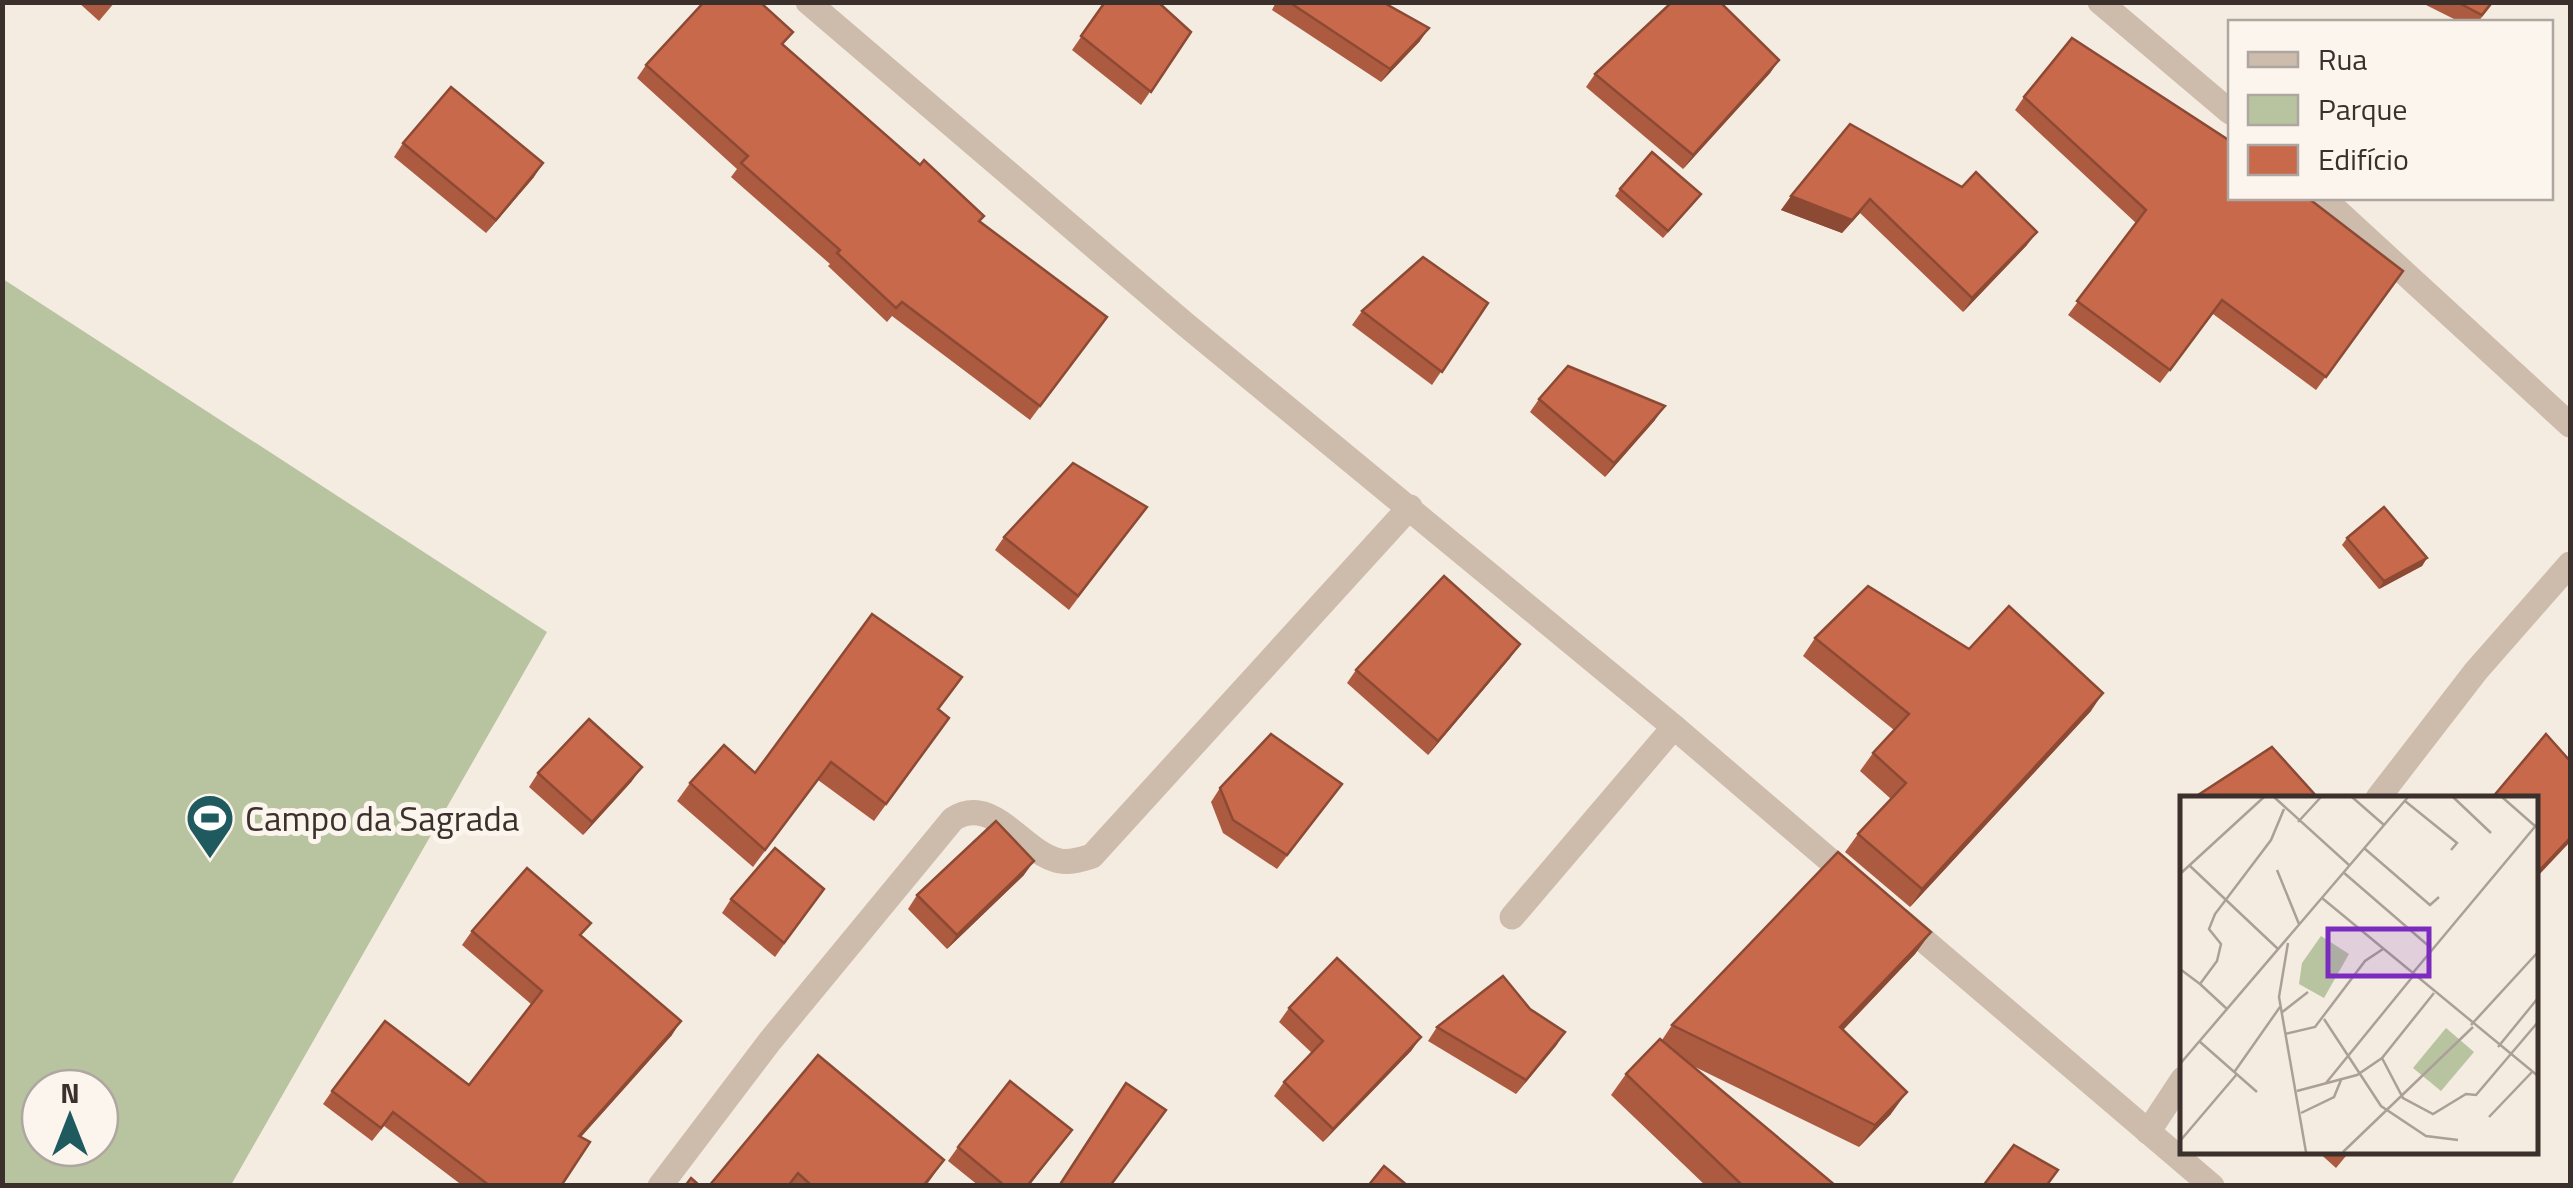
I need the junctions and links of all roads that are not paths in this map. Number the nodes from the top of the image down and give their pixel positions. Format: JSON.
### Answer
{"nodes":[{"id":1,"x":808,"y":2,"type":"edge"},
{"id":2,"x":2100,"y":2,"type":"edge"},
{"id":3,"x":2228,"y":110,"type":"edge"},
{"id":4,"x":2326,"y":200,"type":"edge"},
{"id":5,"x":2570,"y":425,"type":"edge"},
{"id":6,"x":1410,"y":507,"type":"junction"},
{"id":7,"x":2570,"y":564,"type":"edge"},
{"id":8,"x":1674,"y":727,"type":"junction"},
{"id":9,"x":2380,"y":796,"type":"edge"},
{"id":10,"x":1512,"y":917,"type":"dead end"},
{"id":11,"x":2180,"y":1084,"type":"edge"},
{"id":12,"x":2148,"y":1132,"type":"junction"},
{"id":13,"x":2198,"y":1181,"type":"edge"},
{"id":14,"x":660,"y":1186,"type":"edge"}],
"edges":[{"from":1,"to":6,"type":"street"},
{"from":2,"to":3,"type":"street"},
{"from":4,"to":5,"type":"street"},
{"from":6,"to":8,"type":"street"},
{"from":6,"to":14,"type":"street"},
{"from":7,"to":9,"type":"street"},
{"from":8,"to":10,"type":"street"},
{"from":8,"to":12,"type":"street"},
{"from":11,"to":12,"type":"street"},
{"from":12,"to":13,"type":"street"}]}
